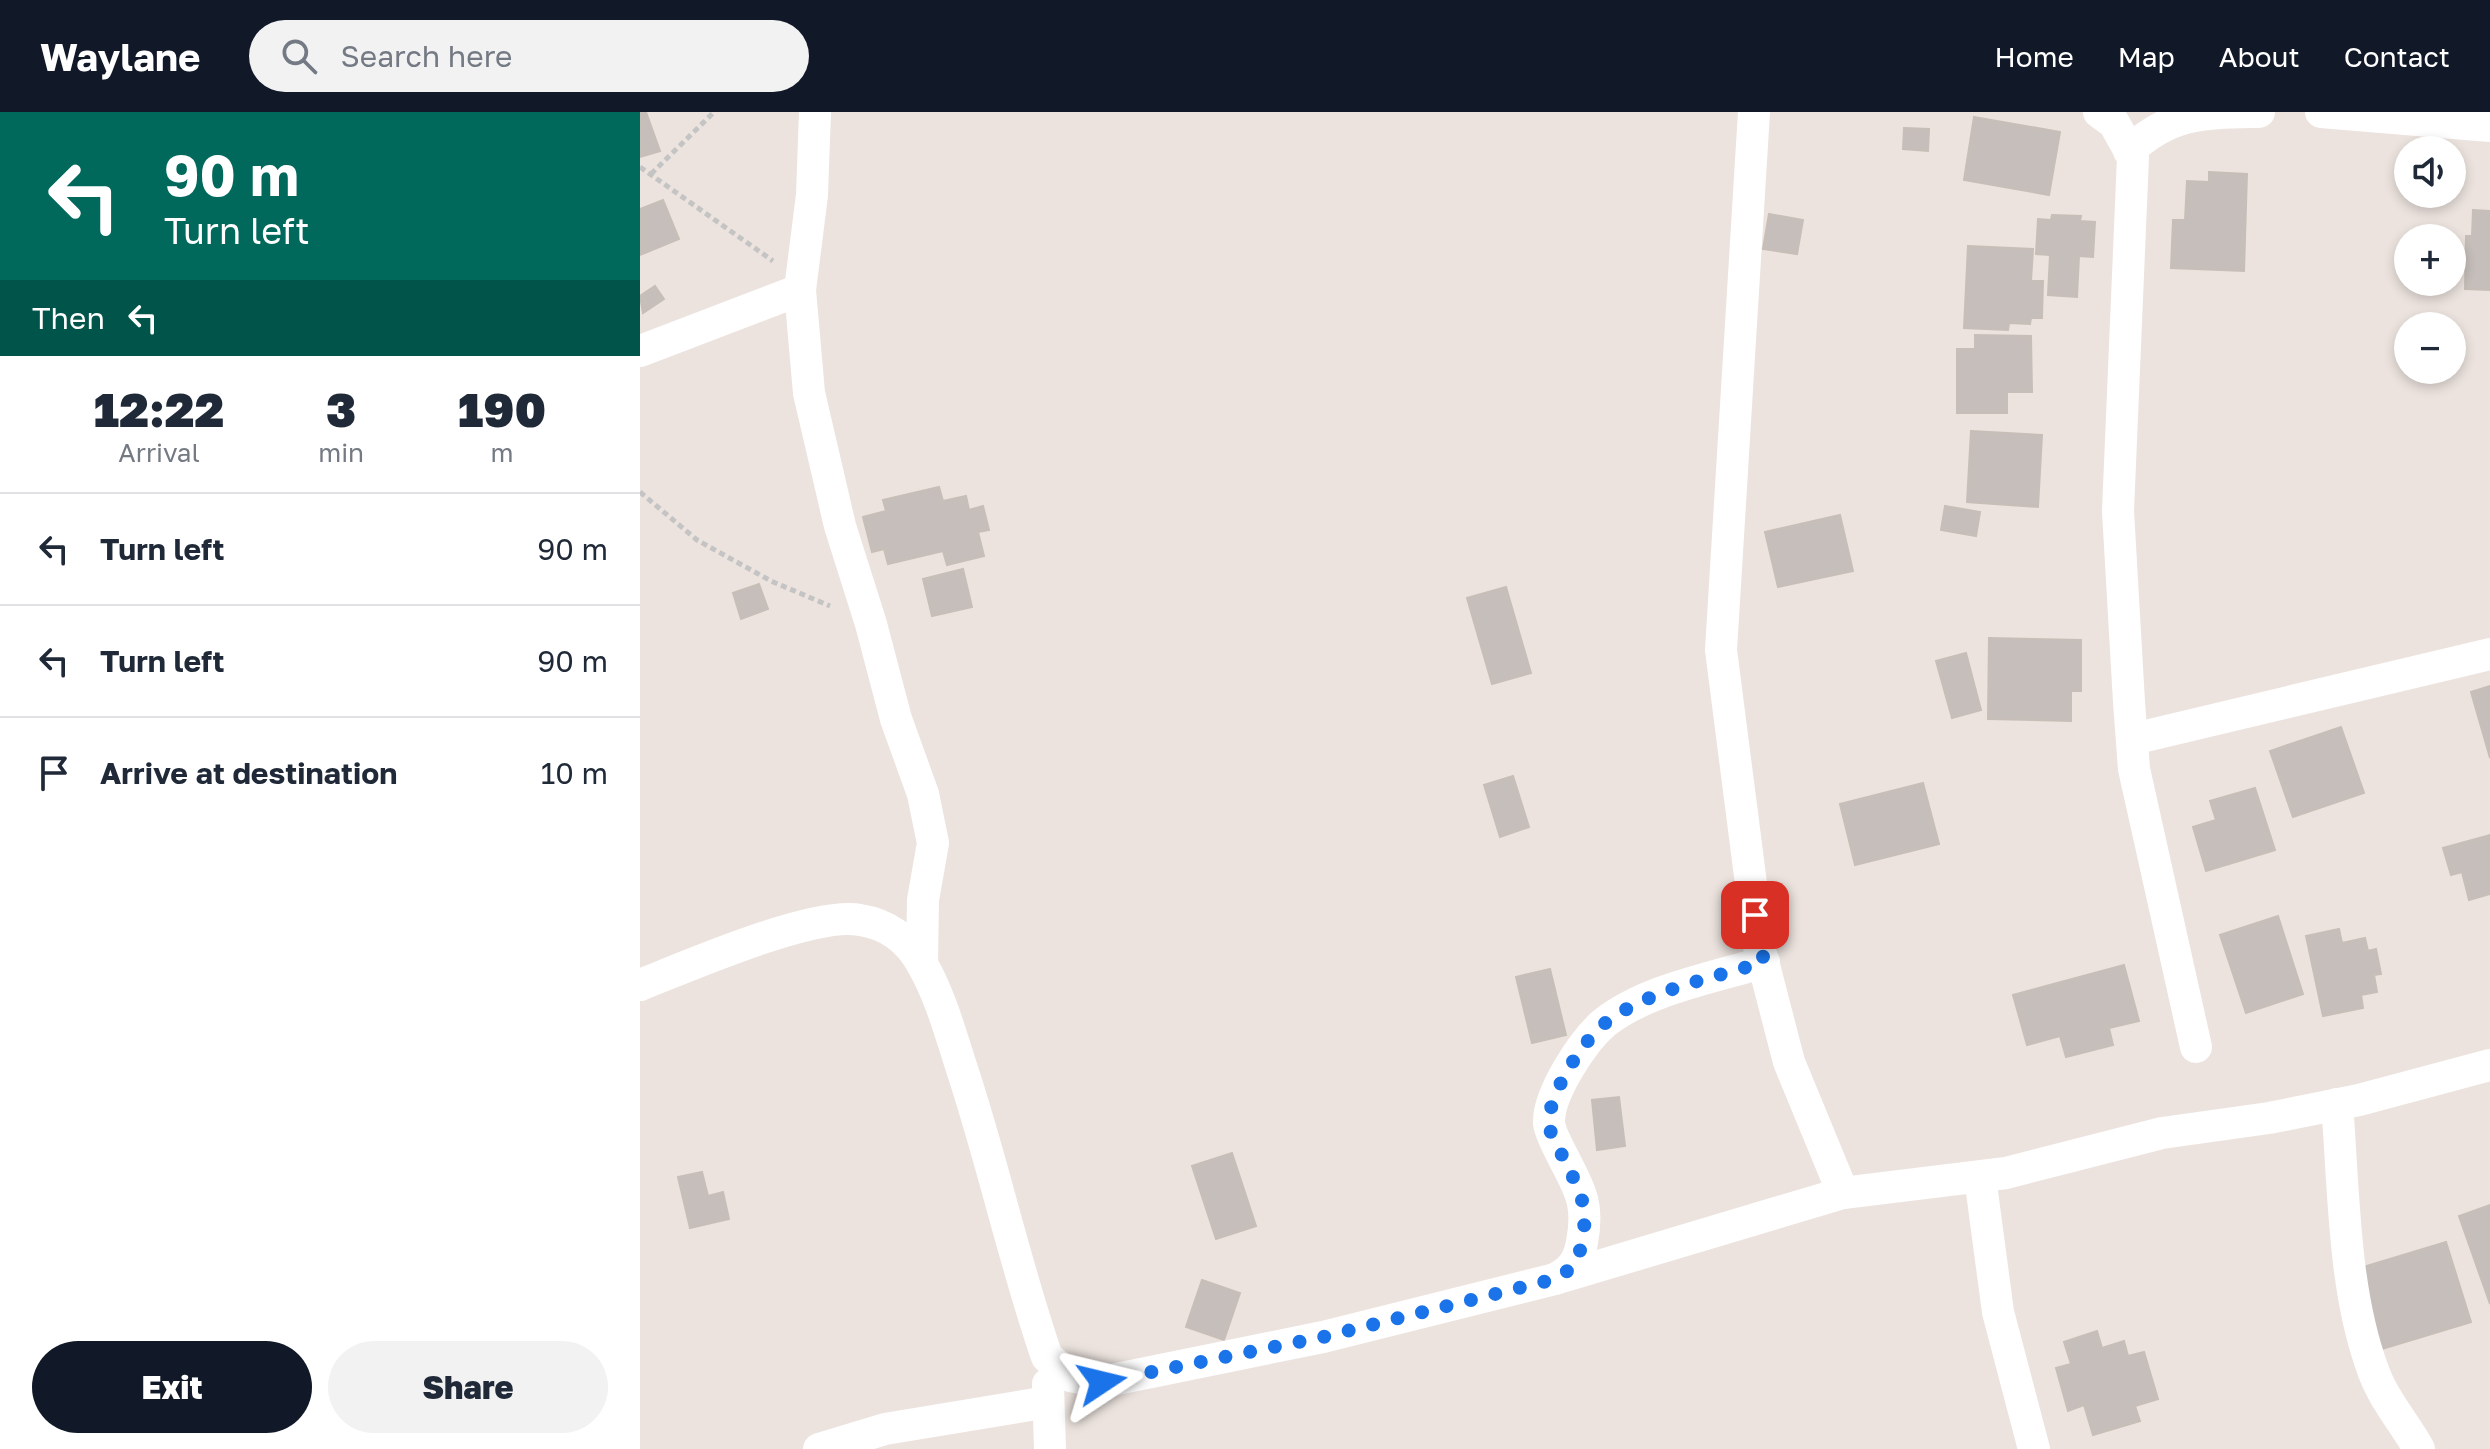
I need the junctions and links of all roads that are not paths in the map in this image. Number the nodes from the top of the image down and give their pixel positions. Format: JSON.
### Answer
{"nodes":[{"id":1,"x":815,"y":112,"type":"edge"},
{"id":2,"x":1754,"y":112,"type":"edge"},
{"id":3,"x":2259,"y":112,"type":"edge"},
{"id":4,"x":2321,"y":112,"type":"edge"},
{"id":5,"x":2104,"y":114,"type":"edge"},
{"id":6,"x":2490,"y":126,"type":"edge"},
{"id":7,"x":2129,"y":151,"type":"junction"},
{"id":8,"x":800,"y":284,"type":"junction"},
{"id":9,"x":640,"y":351,"type":"edge"},
{"id":10,"x":2490,"y":654,"type":"edge"},
{"id":11,"x":2133,"y":739,"type":"junction"},
{"id":12,"x":1764,"y":962,"type":"junction"},
{"id":13,"x":922,"y":963,"type":"junction"},
{"id":14,"x":640,"y":985,"type":"edge"},
{"id":15,"x":2196,"y":1047,"type":"dead end"},
{"id":16,"x":2490,"y":1065,"type":"edge"},
{"id":17,"x":2337,"y":1104,"type":"junction"},
{"id":18,"x":1980,"y":1177,"type":"junction"},
{"id":19,"x":1843,"y":1193,"type":"junction"},
{"id":20,"x":1555,"y":1279,"type":"junction"},
{"id":21,"x":1047,"y":1357,"type":"junction"},
{"id":22,"x":1048,"y":1402,"type":"junction"},
{"id":23,"x":819,"y":1449,"type":"edge"},
{"id":24,"x":1050,"y":1449,"type":"edge"},
{"id":25,"x":2034,"y":1449,"type":"edge"},
{"id":26,"x":2419,"y":1449,"type":"edge"}],
"edges":[{"from":1,"to":8,"type":"street"},
{"from":2,"to":12,"type":"street"},
{"from":3,"to":7,"type":"street"},
{"from":4,"to":6,"type":"street"},
{"from":5,"to":7,"type":"street"},
{"from":7,"to":11,"type":"street"},
{"from":8,"to":9,"type":"street"},
{"from":8,"to":13,"type":"street"},
{"from":10,"to":11,"type":"street"},
{"from":11,"to":15,"type":"street"},
{"from":12,"to":19,"type":"street"},
{"from":12,"to":20,"type":"street"},
{"from":13,"to":14,"type":"street"},
{"from":13,"to":21,"type":"street"},
{"from":16,"to":17,"type":"street"},
{"from":17,"to":18,"type":"street"},
{"from":17,"to":26,"type":"street"},
{"from":18,"to":19,"type":"street"},
{"from":18,"to":25,"type":"street"},
{"from":19,"to":20,"type":"street"},
{"from":20,"to":21,"type":"street"},
{"from":21,"to":22,"type":"street"},
{"from":22,"to":23,"type":"street"},
{"from":22,"to":24,"type":"street"}]}
